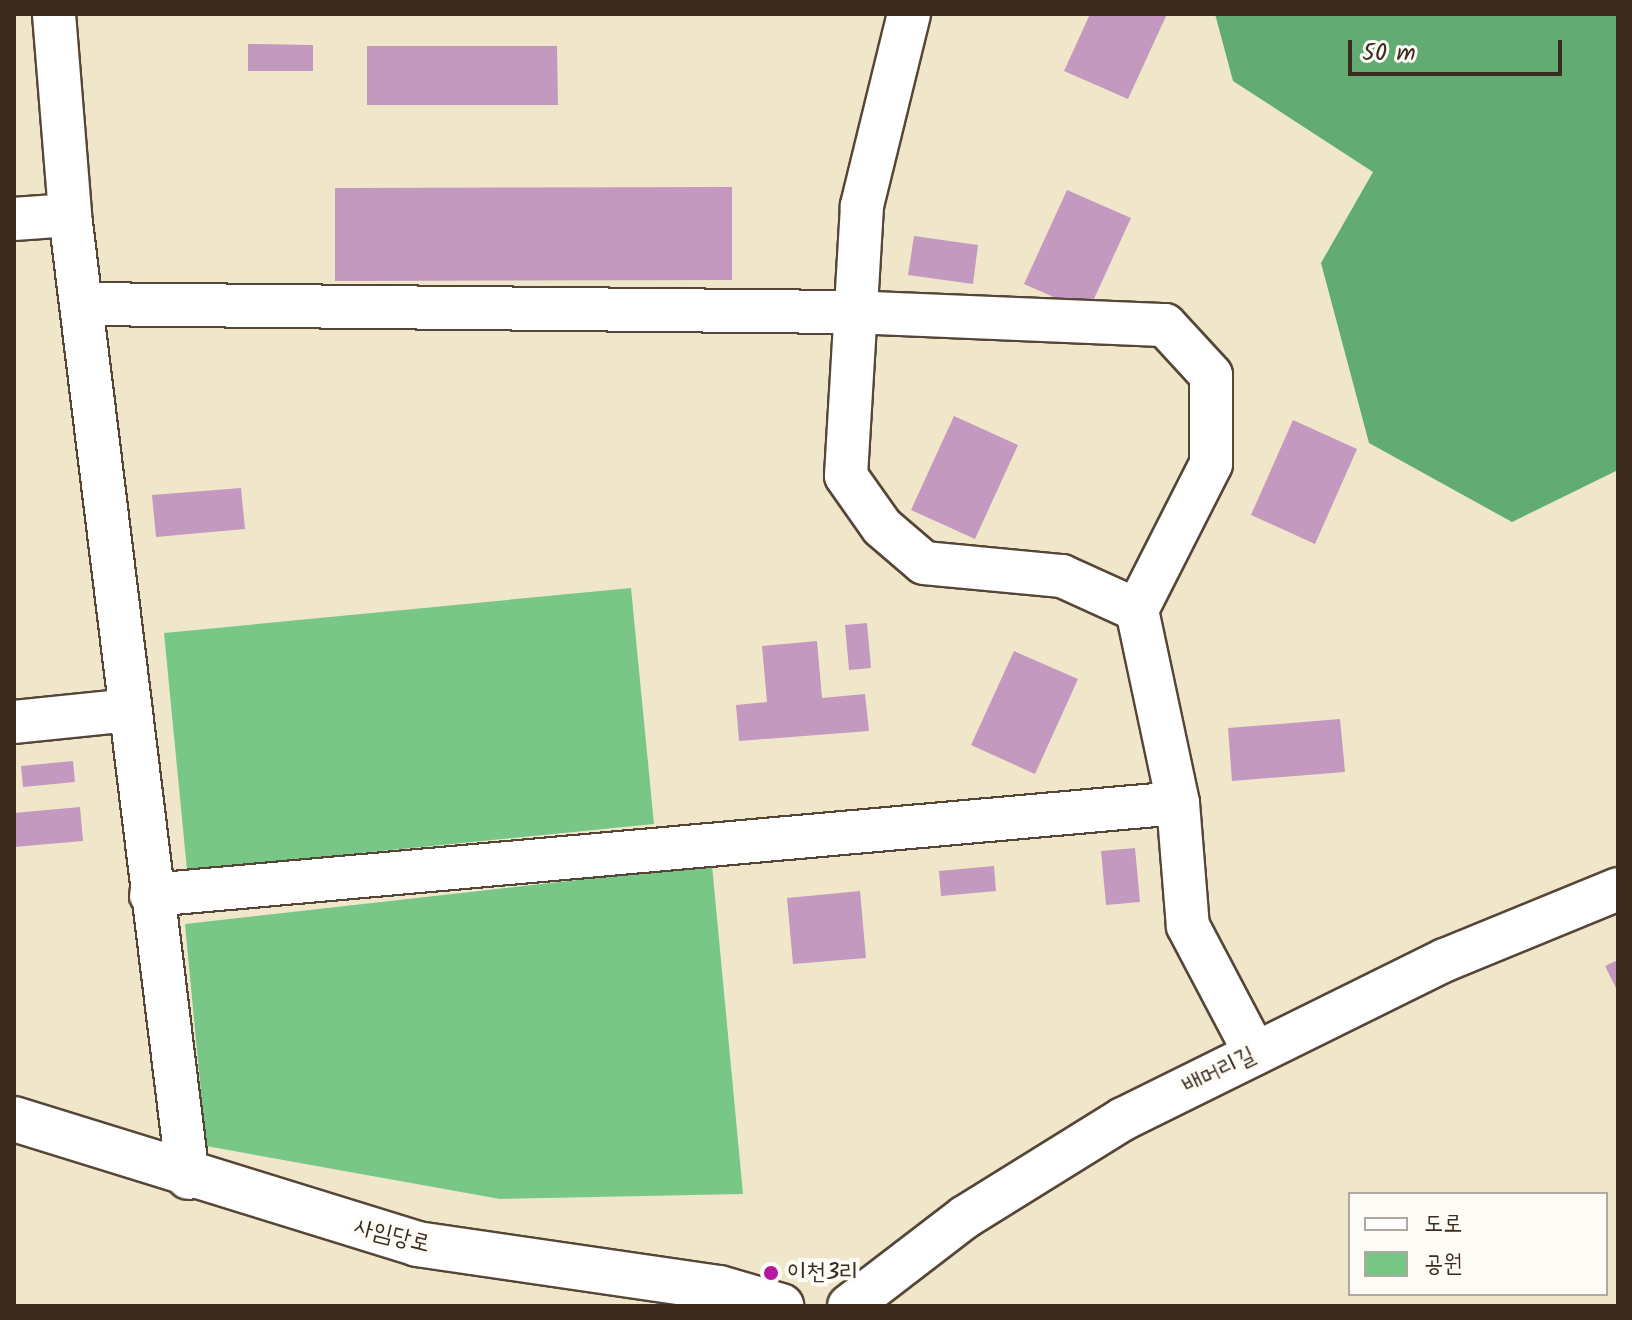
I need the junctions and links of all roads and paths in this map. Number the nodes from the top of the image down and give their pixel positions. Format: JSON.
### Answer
{"nodes":[{"id":1,"x":54,"y":14,"type":"edge"},
{"id":2,"x":909,"y":14,"type":"edge"},
{"id":3,"x":70,"y":215,"type":"junction"},
{"id":4,"x":14,"y":219,"type":"edge"},
{"id":5,"x":82,"y":304,"type":"junction"},
{"id":6,"x":850,"y":312,"type":"junction"},
{"id":7,"x":1137,"y":610,"type":"junction"},
{"id":8,"x":130,"y":710,"type":"junction"},
{"id":9,"x":14,"y":722,"type":"edge"},
{"id":10,"x":1178,"y":803,"type":"junction"},
{"id":11,"x":1618,"y":889,"type":"edge"},
{"id":12,"x":151,"y":895,"type":"junction"},
{"id":13,"x":1255,"y":1053,"type":"junction"},
{"id":14,"x":14,"y":1119,"type":"edge"},
{"id":15,"x":188,"y":1178,"type":"junction"},
{"id":16,"x":781,"y":1306,"type":"edge"},
{"id":17,"x":849,"y":1306,"type":"edge"}],
"edges":[{"from":1,"to":3,"type":"street"},
{"from":2,"to":6,"type":"street"},
{"from":3,"to":4,"type":"street"},
{"from":3,"to":5,"type":"street"},
{"from":5,"to":6,"type":"street"},
{"from":5,"to":8,"type":"street"},
{"from":6,"to":7,"type":"street"},
{"from":6,"to":7,"type":"street"},
{"from":7,"to":10,"type":"street"},
{"from":8,"to":9,"type":"street"},
{"from":8,"to":12,"type":"street"},
{"from":10,"to":12,"type":"street"},
{"from":10,"to":13,"type":"street"},
{"from":11,"to":13,"type":"street","name":"배머리길"},
{"from":12,"to":15,"type":"street"},
{"from":13,"to":17,"type":"street","name":"배머리길"},
{"from":14,"to":15,"type":"main road","name":"사임당로"},
{"from":15,"to":16,"type":"main road","name":"사임당로"}]}
